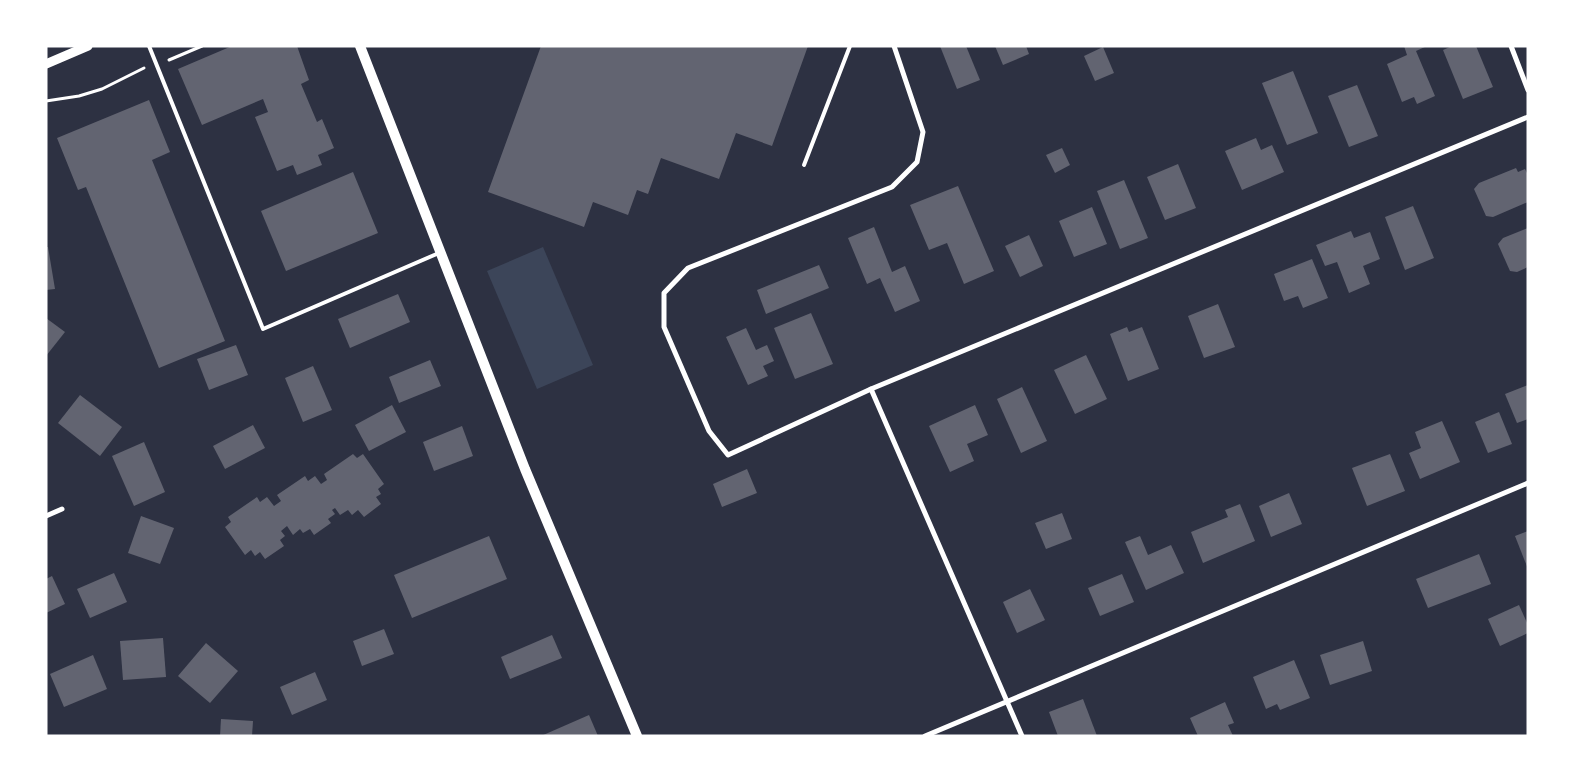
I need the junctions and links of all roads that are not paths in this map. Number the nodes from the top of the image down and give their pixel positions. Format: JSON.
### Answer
{"nodes":[{"id":1,"x":88,"y":46,"type":"edge"},
{"id":2,"x":149,"y":46,"type":"edge"},
{"id":3,"x":360,"y":46,"type":"edge"},
{"id":4,"x":850,"y":46,"type":"edge"},
{"id":5,"x":894,"y":46,"type":"edge"},
{"id":6,"x":1511,"y":46,"type":"edge"},
{"id":7,"x":46,"y":64,"type":"edge"},
{"id":8,"x":1528,"y":90,"type":"edge"},
{"id":9,"x":1528,"y":117,"type":"edge"},
{"id":10,"x":804,"y":165,"type":"dead end"},
{"id":11,"x":441,"y":252,"type":"junction"},
{"id":12,"x":871,"y":389,"type":"junction"},
{"id":13,"x":1528,"y":483,"type":"edge"},
{"id":14,"x":62,"y":509,"type":"dead end"},
{"id":15,"x":46,"y":516,"type":"edge"},
{"id":16,"x":1007,"y":701,"type":"junction"},
{"id":17,"x":638,"y":736,"type":"edge"},
{"id":18,"x":925,"y":736,"type":"edge"},
{"id":19,"x":1022,"y":736,"type":"edge"}],
"edges":[{"from":1,"to":7,"type":"street"},
{"from":2,"to":11,"type":"lane"},
{"from":3,"to":11,"type":"main road"},
{"from":4,"to":10,"type":"lane"},
{"from":5,"to":12,"type":"street"},
{"from":6,"to":8,"type":"street"},
{"from":9,"to":12,"type":"street"},
{"from":11,"to":17,"type":"main road"},
{"from":12,"to":16,"type":"street"},
{"from":13,"to":16,"type":"street"},
{"from":14,"to":15,"type":"street"},
{"from":16,"to":18,"type":"street"},
{"from":16,"to":19,"type":"street"}]}
